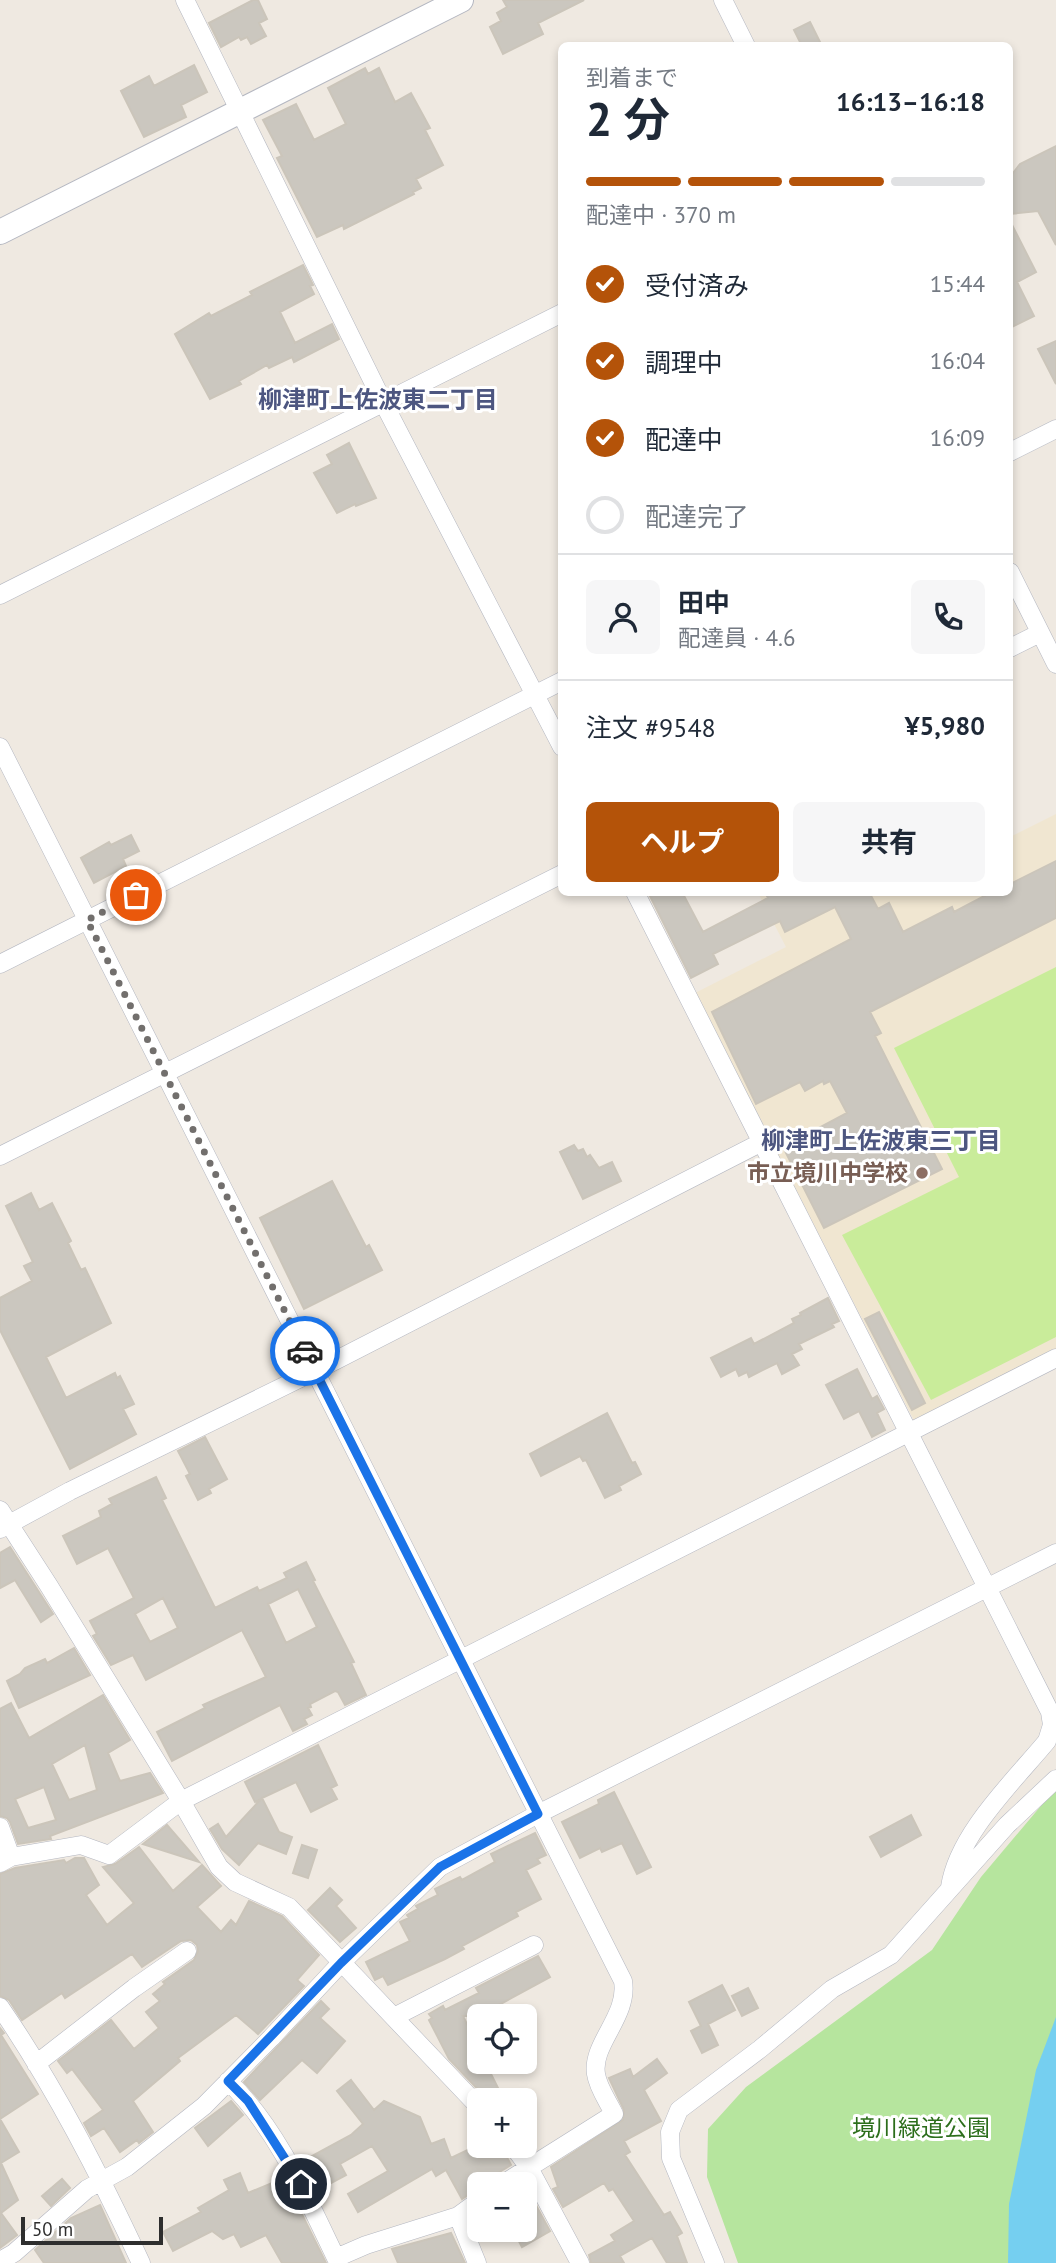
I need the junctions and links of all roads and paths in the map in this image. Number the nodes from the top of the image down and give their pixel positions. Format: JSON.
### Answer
{"nodes":[{"id":1,"x":185,"y":0,"type":"edge"},
{"id":2,"x":461,"y":0,"type":"edge"},
{"id":3,"x":723,"y":0,"type":"edge"},
{"id":4,"x":744,"y":42,"type":"edge"},
{"id":5,"x":241,"y":111,"type":"junction"},
{"id":6,"x":0,"y":232,"type":"edge"},
{"id":7,"x":558,"y":315,"type":"edge"},
{"id":8,"x":383,"y":402,"type":"junction"},
{"id":9,"x":1056,"y":429,"type":"edge"},
{"id":10,"x":1013,"y":450,"type":"edge"},
{"id":11,"x":1013,"y":578,"type":"edge"},
{"id":12,"x":0,"y":595,"type":"edge"},
{"id":13,"x":1040,"y":632,"type":"junction"},
{"id":14,"x":1013,"y":646,"type":"edge"},
{"id":15,"x":1056,"y":664,"type":"edge"},
{"id":16,"x":558,"y":683,"type":"edge"},
{"id":17,"x":536,"y":695,"type":"junction"},
{"id":18,"x":558,"y":739,"type":"edge"},
{"id":19,"x":0,"y":747,"type":"edge"},
{"id":20,"x":558,"y":876,"type":"edge"},
{"id":21,"x":637,"y":896,"type":"edge"},
{"id":22,"x":87,"y":920,"type":"junction"},
{"id":23,"x":0,"y":964,"type":"edge"},
{"id":24,"x":164,"y":1074,"type":"junction"},
{"id":25,"x":762,"y":1142,"type":"junction"},
{"id":26,"x":0,"y":1156,"type":"edge"},
{"id":27,"x":1056,"y":1358,"type":"edge"},
{"id":28,"x":314,"y":1371,"type":"junction"},
{"id":29,"x":908,"y":1433,"type":"junction"},
{"id":30,"x":4,"y":1521,"type":"edge"},
{"id":31,"x":1056,"y":1553,"type":"edge"},
{"id":32,"x":986,"y":1589,"type":"junction"},
{"id":33,"x":461,"y":1661,"type":"junction"},
{"id":34,"x":1056,"y":1779,"type":"edge"},
{"id":35,"x":181,"y":1801,"type":"junction"},
{"id":36,"x":538,"y":1814,"type":"junction"},
{"id":37,"x":0,"y":1827,"type":"edge"},
{"id":38,"x":6,"y":1860,"type":"edge"},
{"id":39,"x":950,"y":1887,"type":"junction"},
{"id":40,"x":534,"y":1945,"type":"dead end"},
{"id":41,"x":187,"y":1951,"type":"dead end"},
{"id":42,"x":341,"y":1963,"type":"junction"},
{"id":43,"x":0,"y":2007,"type":"edge"},
{"id":44,"x":394,"y":2017,"type":"junction"},
{"id":45,"x":36,"y":2064,"type":"junction"},
{"id":46,"x":228,"y":2081,"type":"junction"},
{"id":47,"x":467,"y":2094,"type":"edge"},
{"id":48,"x":522,"y":2158,"type":"edge"},
{"id":49,"x":528,"y":2166,"type":"junction"},
{"id":50,"x":520,"y":2172,"type":"edge"},
{"id":51,"x":103,"y":2180,"type":"junction"},
{"id":52,"x":467,"y":2209,"type":"edge"},
{"id":53,"x":458,"y":2216,"type":"junction"},
{"id":54,"x":337,"y":2260,"type":"edge"},
{"id":55,"x":0,"y":2261,"type":"edge"},
{"id":56,"x":141,"y":2263,"type":"edge"},
{"id":57,"x":477,"y":2263,"type":"edge"},
{"id":58,"x":580,"y":2263,"type":"edge"},
{"id":59,"x":715,"y":2263,"type":"edge"}],
"edges":[{"from":1,"to":5,"type":"street"},
{"from":2,"to":5,"type":"street"},
{"from":3,"to":4,"type":"street"},
{"from":5,"to":6,"type":"street"},
{"from":5,"to":8,"type":"street"},
{"from":7,"to":8,"type":"street"},
{"from":8,"to":12,"type":"street"},
{"from":8,"to":17,"type":"street"},
{"from":9,"to":10,"type":"street"},
{"from":11,"to":13,"type":"street"},
{"from":13,"to":14,"type":"street"},
{"from":13,"to":15,"type":"street"},
{"from":16,"to":17,"type":"street"},
{"from":17,"to":18,"type":"street"},
{"from":17,"to":22,"type":"street"},
{"from":19,"to":22,"type":"street"},
{"from":20,"to":24,"type":"street"},
{"from":21,"to":25,"type":"street"},
{"from":22,"to":23,"type":"street"},
{"from":22,"to":24,"type":"street"},
{"from":24,"to":26,"type":"street"},
{"from":24,"to":28,"type":"street"},
{"from":25,"to":28,"type":"street"},
{"from":25,"to":29,"type":"street"},
{"from":27,"to":29,"type":"street"},
{"from":28,"to":30,"type":"street"},
{"from":28,"to":33,"type":"street"},
{"from":29,"to":32,"type":"street"},
{"from":29,"to":33,"type":"street"},
{"from":30,"to":35,"type":"street"},
{"from":31,"to":32,"type":"street"},
{"from":32,"to":36,"type":"street"},
{"from":32,"to":39,"type":"street"},
{"from":33,"to":35,"type":"street"},
{"from":33,"to":36,"type":"street"},
{"from":34,"to":39,"type":"street"},
{"from":35,"to":38,"type":"street"},
{"from":35,"to":42,"type":"street"},
{"from":36,"to":42,"type":"street"},
{"from":36,"to":49,"type":"street"},
{"from":37,"to":38,"type":"street"},
{"from":39,"to":59,"type":"street"},
{"from":40,"to":44,"type":"street"},
{"from":41,"to":45,"type":"street"},
{"from":42,"to":44,"type":"street"},
{"from":42,"to":46,"type":"street"},
{"from":43,"to":45,"type":"street"},
{"from":44,"to":47,"type":"street"},
{"from":45,"to":51,"type":"street"},
{"from":46,"to":51,"type":"street"},
{"from":46,"to":54,"type":"street"},
{"from":48,"to":49,"type":"street"},
{"from":49,"to":50,"type":"street"},
{"from":49,"to":58,"type":"street"},
{"from":51,"to":55,"type":"street"},
{"from":51,"to":56,"type":"street"},
{"from":52,"to":53,"type":"street"},
{"from":53,"to":54,"type":"street"},
{"from":53,"to":57,"type":"street"}]}
